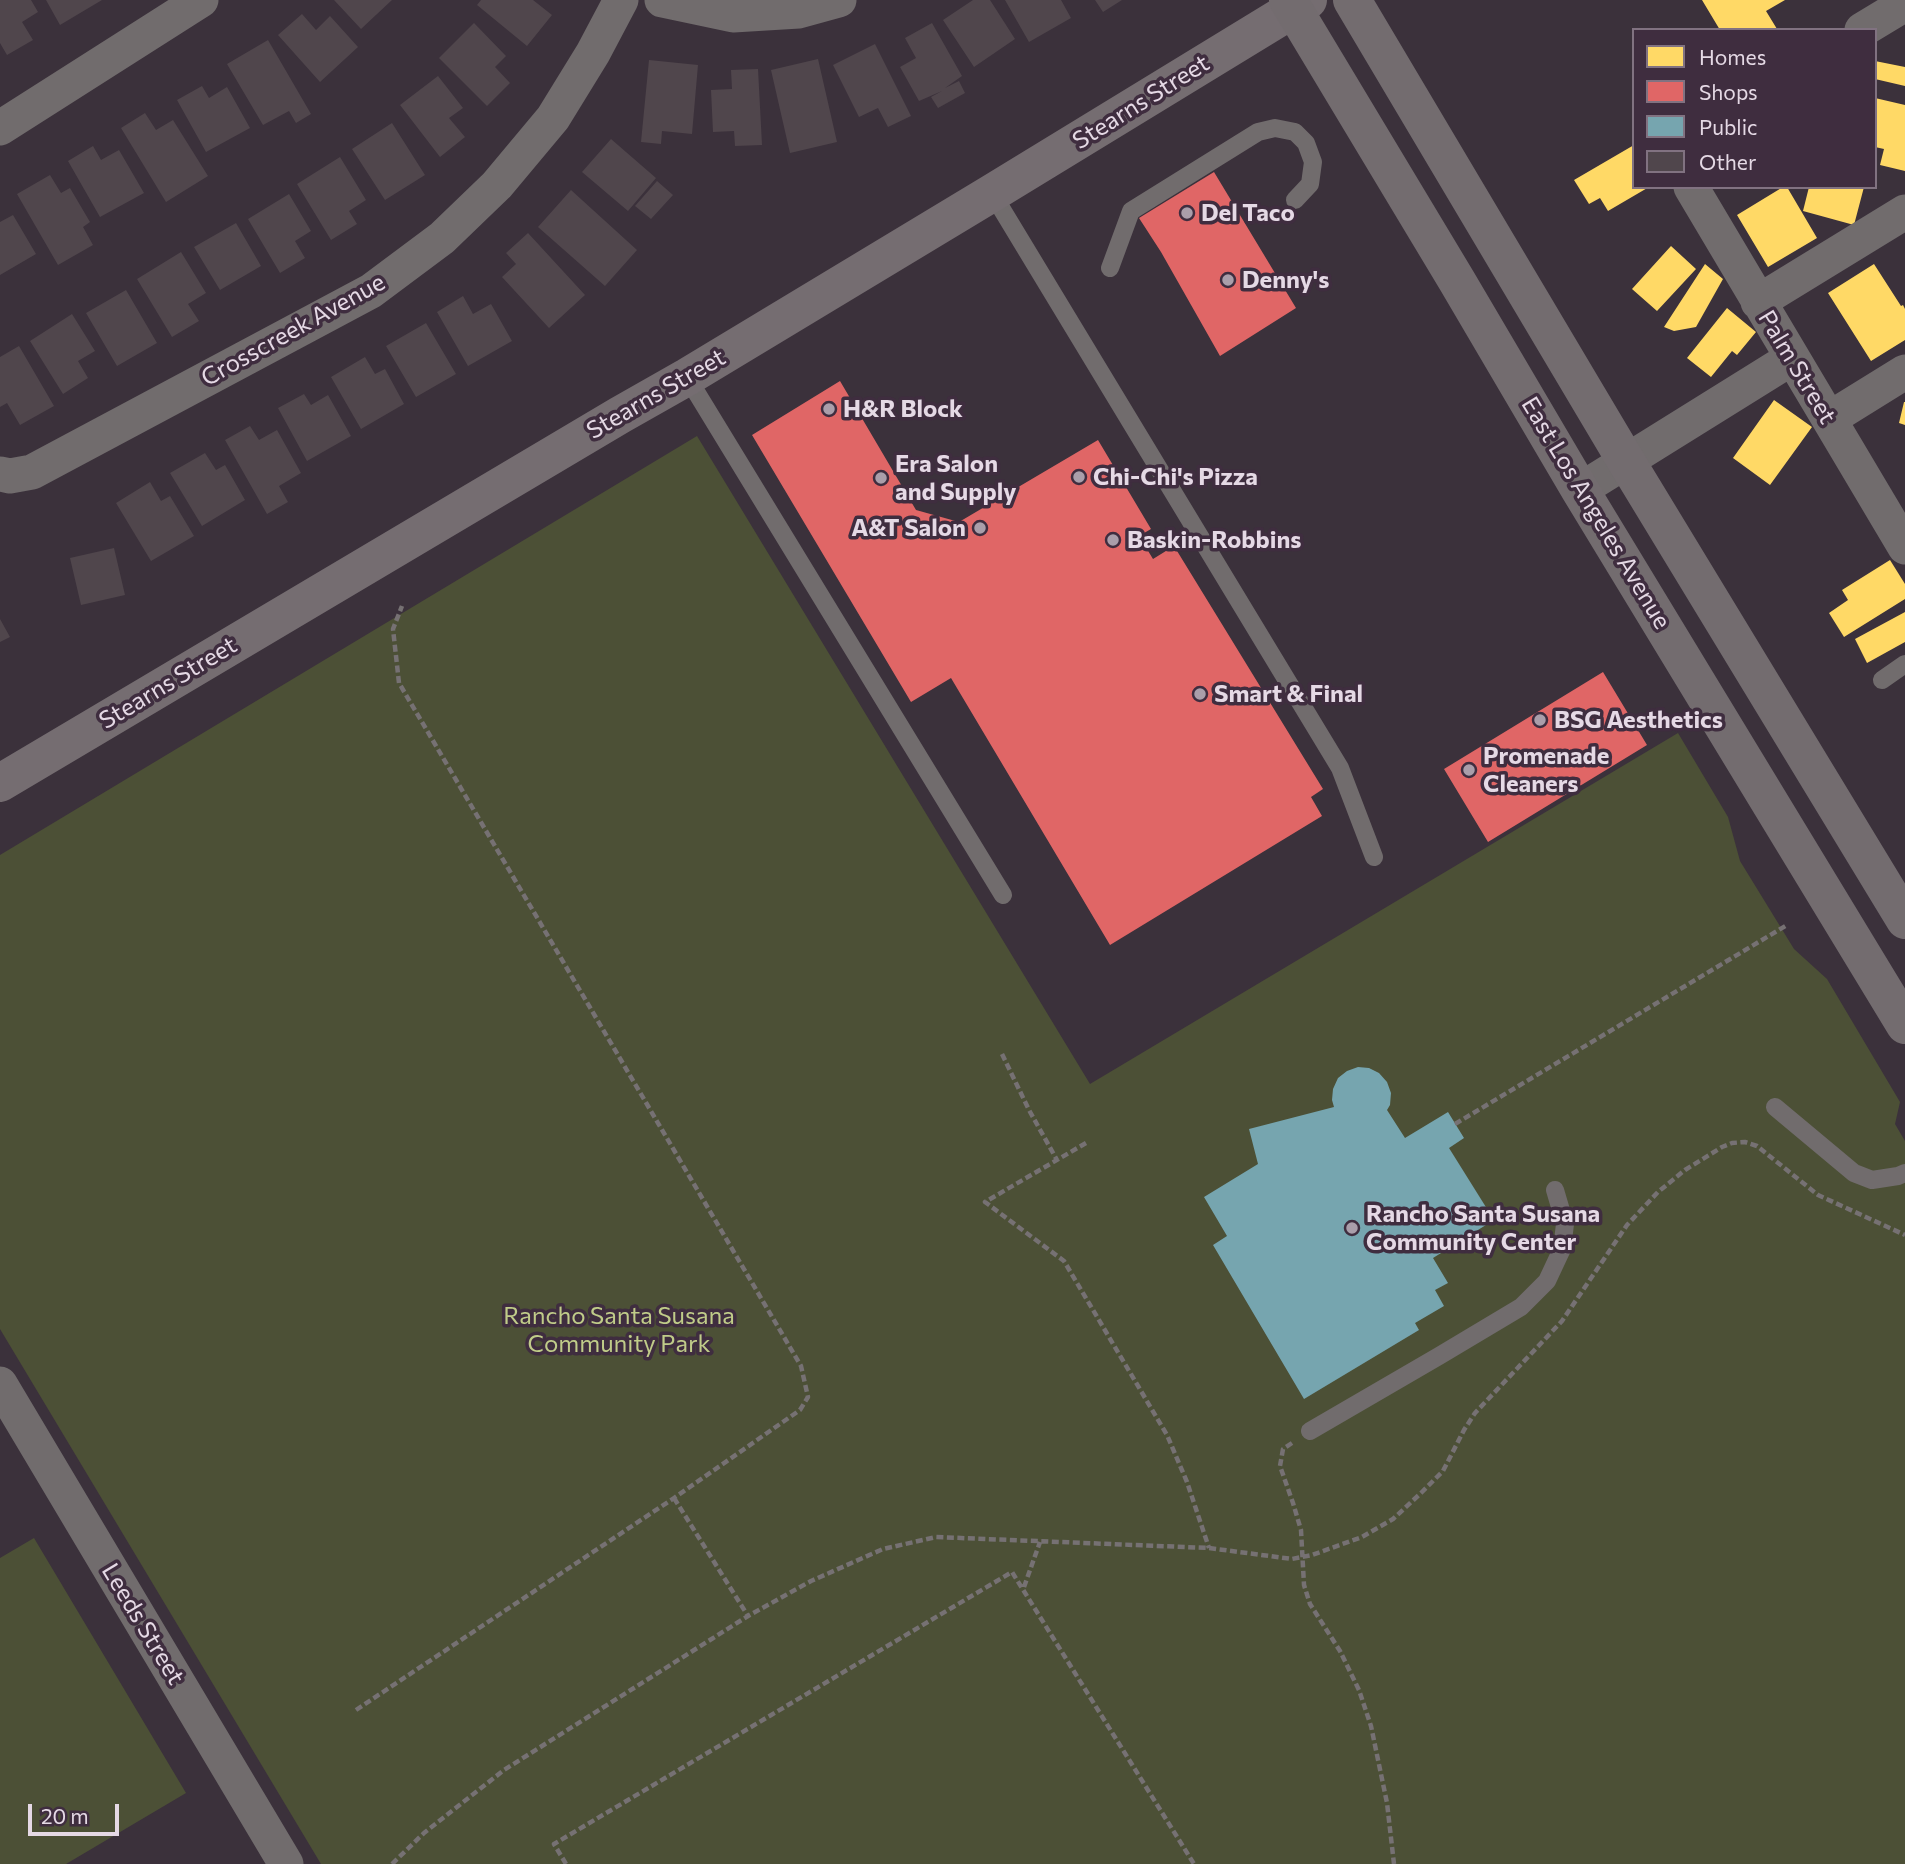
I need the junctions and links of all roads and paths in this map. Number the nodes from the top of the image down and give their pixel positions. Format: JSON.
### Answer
{"nodes":[{"id":1,"x":201,"y":0,"type":"edge"},
{"id":2,"x":621,"y":0,"type":"edge"},
{"id":3,"x":662,"y":0,"type":"edge"},
{"id":4,"x":839,"y":0,"type":"edge"},
{"id":5,"x":1352,"y":0,"type":"edge"},
{"id":6,"x":1297,"y":3,"type":"edge"},
{"id":7,"x":1905,"y":4,"type":"edge"},
{"id":8,"x":1865,"y":28,"type":"edge"},
{"id":9,"x":0,"y":128,"type":"edge"},
{"id":10,"x":1692,"y":189,"type":"edge"},
{"id":11,"x":992,"y":193,"type":"junction"},
{"id":12,"x":1295,"y":200,"type":"dead end"},
{"id":13,"x":1905,"y":212,"type":"edge"},
{"id":14,"x":1110,"y":268,"type":"dead end"},
{"id":15,"x":1758,"y":302,"type":"junction"},
{"id":16,"x":1792,"y":358,"type":"junction"},
{"id":17,"x":1905,"y":372,"type":"edge"},
{"id":18,"x":687,"y":377,"type":"junction"},
{"id":19,"x":1829,"y":419,"type":"junction"},
{"id":20,"x":1626,"y":461,"type":"junction"},
{"id":21,"x":11,"y":474,"type":"edge"},
{"id":22,"x":1580,"y":490,"type":"junction"},
{"id":23,"x":1905,"y":547,"type":"edge"},
{"id":24,"x":402,"y":606,"type":"dead end"},
{"id":25,"x":1905,"y":664,"type":"edge"},
{"id":26,"x":1882,"y":680,"type":"dead end"},
{"id":27,"x":0,"y":783,"type":"edge"},
{"id":28,"x":1374,"y":857,"type":"dead end"},
{"id":29,"x":1003,"y":895,"type":"dead end"},
{"id":30,"x":1905,"y":920,"type":"edge"},
{"id":31,"x":1787,"y":925,"type":"dead end"},
{"id":32,"x":1905,"y":1025,"type":"edge"},
{"id":33,"x":1002,"y":1054,"type":"dead end"},
{"id":34,"x":1775,"y":1107,"type":"dead end"},
{"id":35,"x":1455,"y":1124,"type":"dead end"},
{"id":36,"x":1086,"y":1143,"type":"dead end"},
{"id":37,"x":1057,"y":1160,"type":"junction"},
{"id":38,"x":1905,"y":1173,"type":"edge"},
{"id":39,"x":1555,"y":1190,"type":"dead end"},
{"id":40,"x":1905,"y":1235,"type":"edge"},
{"id":41,"x":0,"y":1384,"type":"edge"},
{"id":42,"x":1310,"y":1431,"type":"joint"},
{"id":43,"x":674,"y":1498,"type":"junction"},
{"id":44,"x":1040,"y":1542,"type":"junction"},
{"id":45,"x":1209,"y":1548,"type":"junction"},
{"id":46,"x":1303,"y":1556,"type":"junction"},
{"id":47,"x":1024,"y":1588,"type":"junction"},
{"id":48,"x":748,"y":1616,"type":"junction"},
{"id":49,"x":356,"y":1710,"type":"dead end"},
{"id":50,"x":285,"y":1864,"type":"edge"},
{"id":51,"x":392,"y":1864,"type":"edge"},
{"id":52,"x":566,"y":1864,"type":"edge"},
{"id":53,"x":1194,"y":1864,"type":"edge"},
{"id":54,"x":1394,"y":1864,"type":"edge"}],
"edges":[{"from":1,"to":9,"type":"street"},
{"from":2,"to":21,"type":"street","name":"Crosscreek Avenue"},
{"from":3,"to":4,"type":"street"},
{"from":5,"to":20,"type":"main road"},
{"from":6,"to":11,"type":"main road","name":"Stearns Street"},
{"from":6,"to":22,"type":"main road","name":"East Los Angeles Avenue"},
{"from":7,"to":8,"type":"street"},
{"from":10,"to":15,"type":"street","name":"Palm Street"},
{"from":11,"to":18,"type":"main road","name":"Stearns Street"},
{"from":11,"to":28,"type":"lane"},
{"from":12,"to":14,"type":"lane"},
{"from":13,"to":15,"type":"street"},
{"from":15,"to":16,"type":"street","name":"Palm Street"},
{"from":16,"to":19,"type":"street","name":"Palm Street"},
{"from":16,"to":20,"type":"street"},
{"from":17,"to":19,"type":"street"},
{"from":18,"to":27,"type":"main road","name":"Stearns Street"},
{"from":18,"to":29,"type":"lane"},
{"from":19,"to":23,"type":"street","name":"Palm Street"},
{"from":20,"to":22,"type":"street"},
{"from":20,"to":30,"type":"main road"},
{"from":22,"to":32,"type":"main road","name":"East Los Angeles Avenue"},
{"from":24,"to":43,"type":"path"},
{"from":25,"to":26,"type":"lane"},
{"from":31,"to":35,"type":"path"},
{"from":33,"to":37,"type":"path"},
{"from":34,"to":38,"type":"lane"},
{"from":36,"to":37,"type":"path"},
{"from":37,"to":45,"type":"path"},
{"from":39,"to":42,"type":"lane"},
{"from":40,"to":46,"type":"path"},
{"from":41,"to":50,"type":"street","name":"Leeds Street"},
{"from":42,"to":46,"type":"path"},
{"from":43,"to":48,"type":"path"},
{"from":43,"to":49,"type":"path"},
{"from":44,"to":45,"type":"path"},
{"from":44,"to":47,"type":"path"},
{"from":44,"to":48,"type":"path"},
{"from":45,"to":46,"type":"path"},
{"from":46,"to":54,"type":"path"},
{"from":47,"to":52,"type":"path"},
{"from":47,"to":53,"type":"path"},
{"from":48,"to":51,"type":"path"}]}
